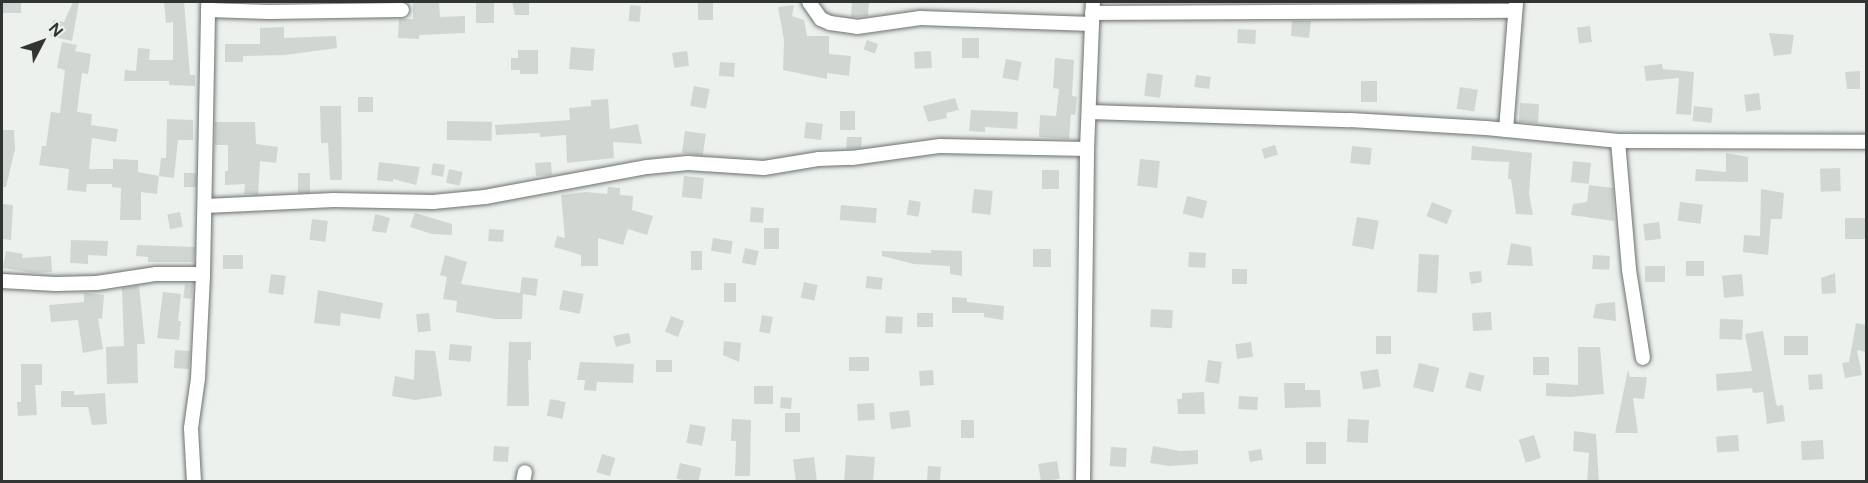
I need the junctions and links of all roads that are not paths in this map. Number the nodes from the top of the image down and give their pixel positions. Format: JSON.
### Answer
{"nodes":[{"id":1,"x":808,"y":2,"type":"edge"},
{"id":2,"x":208,"y":6,"type":"edge"},
{"id":3,"x":1515,"y":6,"type":"edge"},
{"id":4,"x":402,"y":10,"type":"dead end"},
{"id":5,"x":1092,"y":13,"type":"edge"},
{"id":6,"x":1089,"y":112,"type":"junction"},
{"id":7,"x":1506,"y":130,"type":"junction"},
{"id":8,"x":1618,"y":141,"type":"junction"},
{"id":9,"x":1866,"y":142,"type":"edge"},
{"id":10,"x":1087,"y":149,"type":"junction"},
{"id":11,"x":205,"y":206,"type":"junction"},
{"id":12,"x":203,"y":274,"type":"junction"},
{"id":13,"x":2,"y":281,"type":"edge"},
{"id":14,"x":1643,"y":358,"type":"dead end"},
{"id":15,"x":194,"y":482,"type":"edge"},
{"id":16,"x":1083,"y":482,"type":"edge"}],
"edges":[{"from":1,"to":5,"type":"street"},
{"from":2,"to":4,"type":"street"},
{"from":2,"to":11,"type":"street"},
{"from":3,"to":5,"type":"street"},
{"from":3,"to":7,"type":"street"},
{"from":5,"to":6,"type":"street"},
{"from":6,"to":7,"type":"street"},
{"from":6,"to":10,"type":"street"},
{"from":7,"to":8,"type":"street"},
{"from":8,"to":9,"type":"street"},
{"from":8,"to":14,"type":"street"},
{"from":10,"to":11,"type":"street"},
{"from":10,"to":16,"type":"street"},
{"from":11,"to":12,"type":"street"},
{"from":12,"to":13,"type":"street"},
{"from":12,"to":15,"type":"street"}]}
